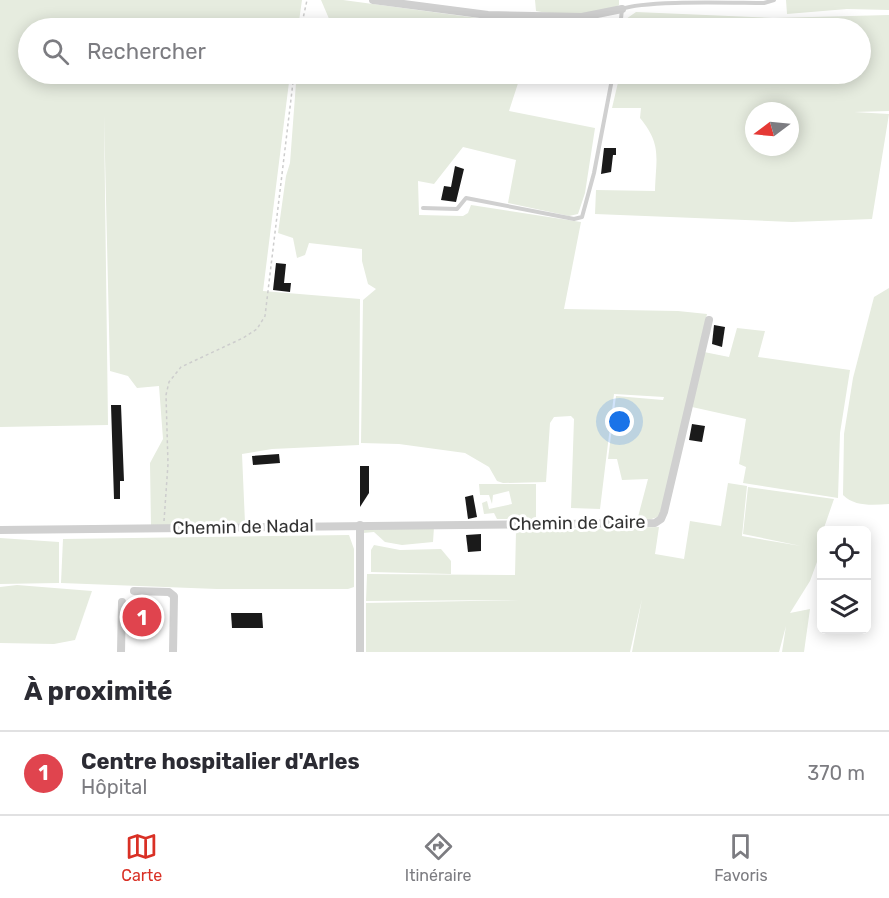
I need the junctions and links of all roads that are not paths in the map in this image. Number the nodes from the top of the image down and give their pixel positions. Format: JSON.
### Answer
{"nodes":[{"id":1,"x":373,"y":0,"type":"edge"},
{"id":2,"x":774,"y":0,"type":"edge"},
{"id":3,"x":622,"y":9,"type":"junction"},
{"id":4,"x":621,"y":18,"type":"edge"},
{"id":5,"x":611,"y":84,"type":"edge"},
{"id":6,"x":423,"y":208,"type":"dead end"},
{"id":7,"x":709,"y":320,"type":"dead end"},
{"id":8,"x":360,"y":525,"type":"junction"},
{"id":9,"x":0,"y":530,"type":"edge"},
{"id":10,"x":134,"y":591,"type":"dead end"},
{"id":11,"x":122,"y":602,"type":"dead end"},
{"id":12,"x":121,"y":652,"type":"edge"},
{"id":13,"x":173,"y":652,"type":"edge"},
{"id":14,"x":360,"y":652,"type":"edge"}],
"edges":[{"from":1,"to":3,"type":"street"},
{"from":2,"to":3,"type":"lane"},
{"from":3,"to":4,"type":"lane"},
{"from":5,"to":6,"type":"lane"},
{"from":7,"to":8,"type":"street","name":"Chemin de Caire"},
{"from":8,"to":9,"type":"street","name":"Chemin de Nadal"},
{"from":8,"to":14,"type":"street"},
{"from":10,"to":13,"type":"street"},
{"from":11,"to":12,"type":"street"}]}
